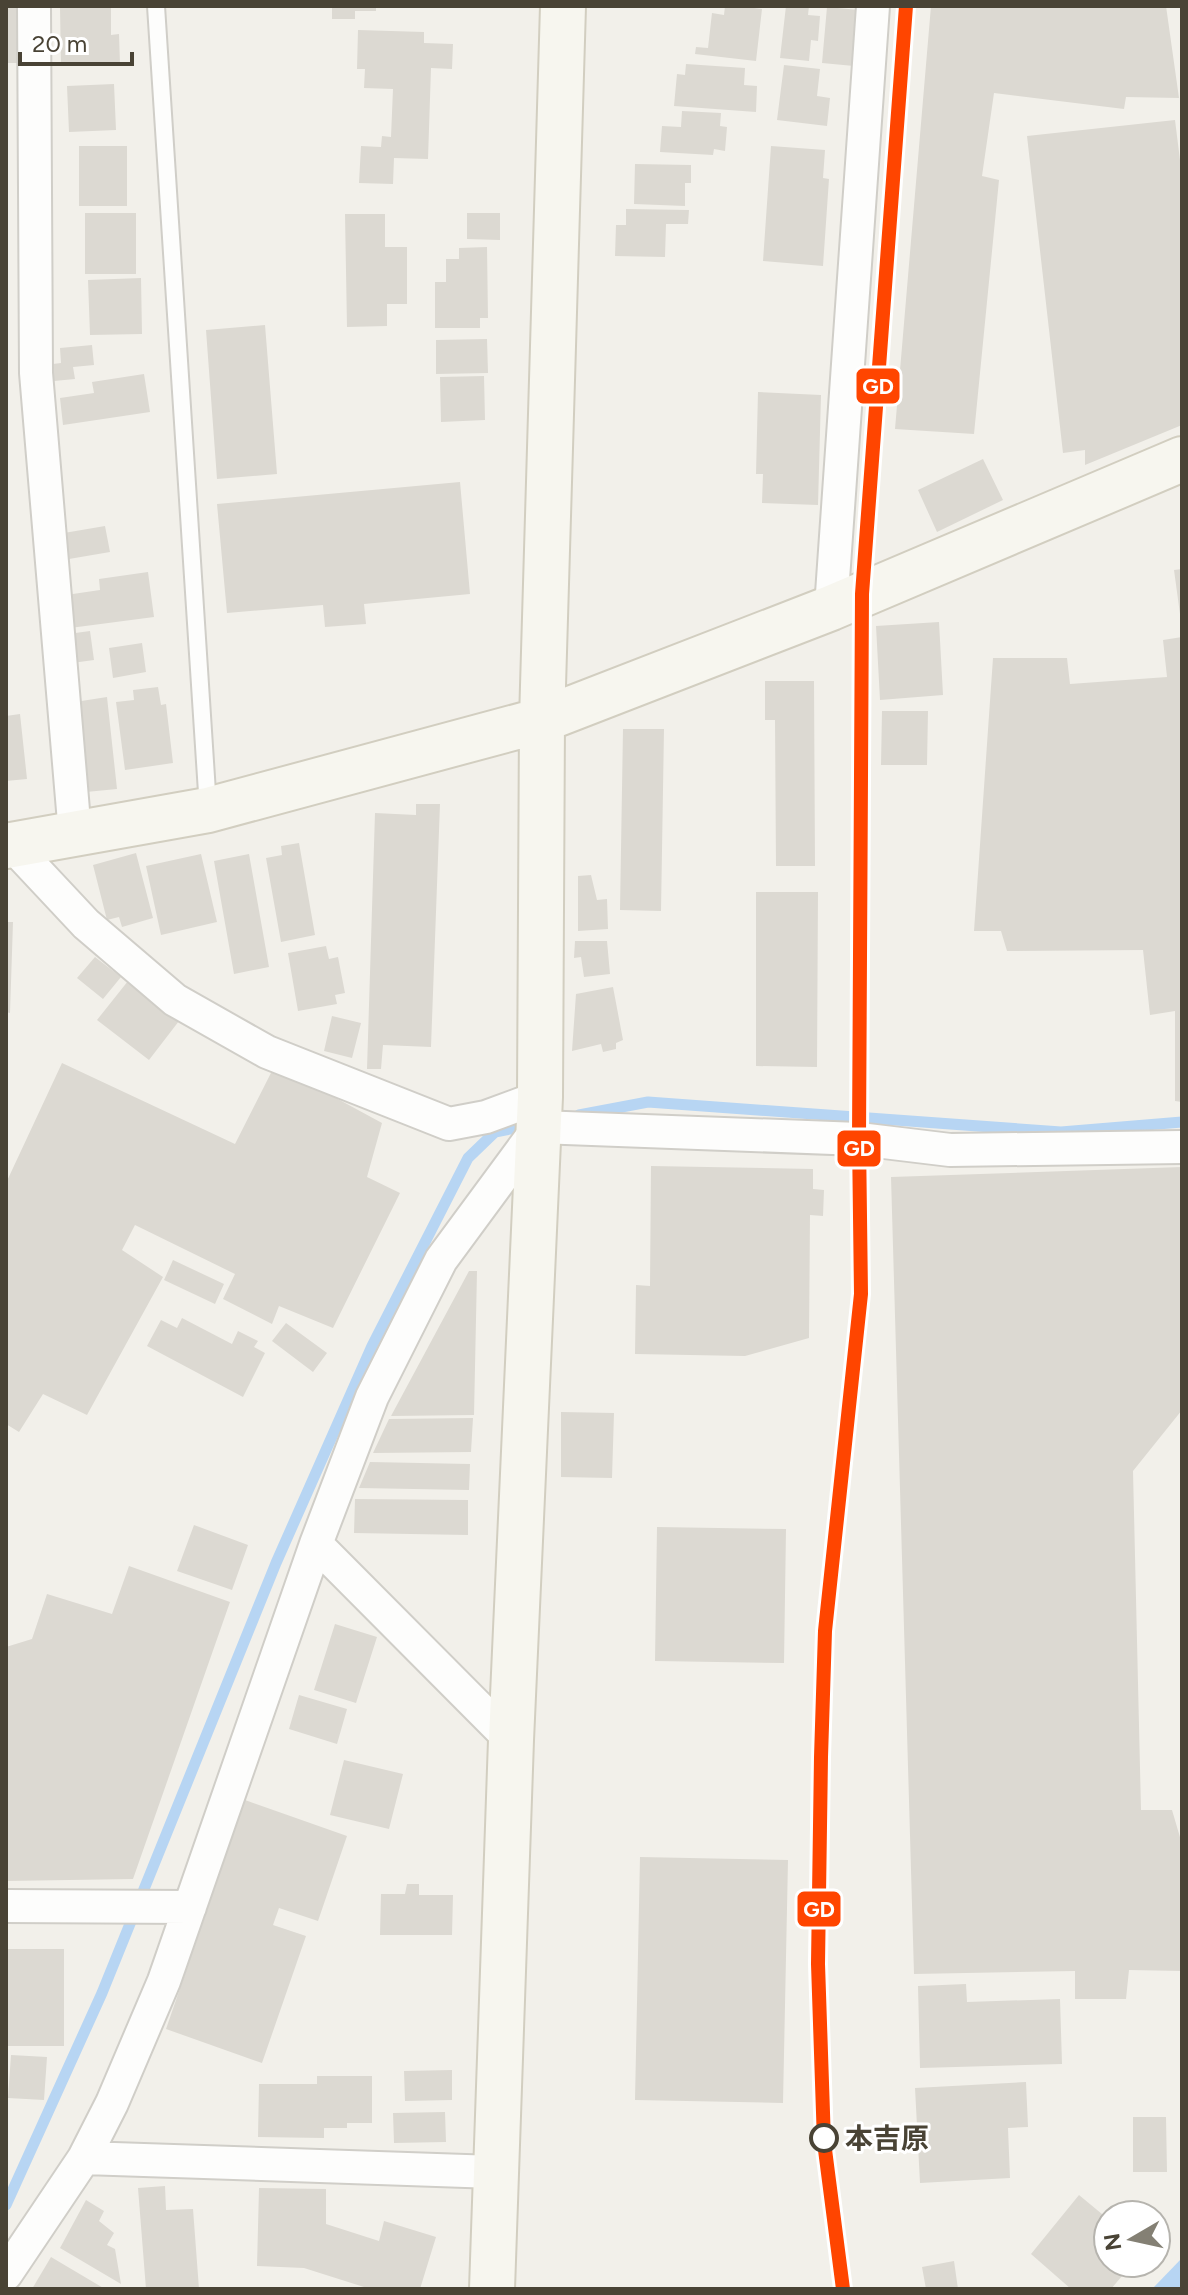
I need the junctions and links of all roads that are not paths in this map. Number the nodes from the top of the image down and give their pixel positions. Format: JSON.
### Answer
{"nodes":[{"id":1,"x":34,"y":6,"type":"edge"},
{"id":2,"x":156,"y":6,"type":"edge"},
{"id":3,"x":563,"y":6,"type":"edge"},
{"id":4,"x":873,"y":6,"type":"edge"},
{"id":5,"x":1182,"y":459,"type":"edge"},
{"id":6,"x":831,"y":608,"type":"junction"},
{"id":7,"x":542,"y":720,"type":"junction"},
{"id":8,"x":208,"y":810,"type":"junction"},
{"id":9,"x":75,"y":834,"type":"junction"},
{"id":10,"x":9,"y":845,"type":"edge"},
{"id":11,"x":539,"y":1112,"type":"junction"},
{"id":12,"x":1182,"y":1147,"type":"edge"},
{"id":13,"x":316,"y":1544,"type":"junction"},
{"id":14,"x":511,"y":1740,"type":"junction"},
{"id":15,"x":6,"y":1906,"type":"edge"},
{"id":16,"x":190,"y":1907,"type":"junction"},
{"id":17,"x":84,"y":2158,"type":"junction"},
{"id":18,"x":495,"y":2172,"type":"junction"},
{"id":19,"x":6,"y":2274,"type":"edge"},
{"id":20,"x":492,"y":2289,"type":"edge"}],
"edges":[{"from":1,"to":9,"type":"street"},
{"from":2,"to":8,"type":"lane"},
{"from":3,"to":7,"type":"street"},
{"from":4,"to":6,"type":"street"},
{"from":5,"to":6,"type":"street"},
{"from":6,"to":7,"type":"street"},
{"from":7,"to":8,"type":"street"},
{"from":7,"to":11,"type":"street"},
{"from":8,"to":9,"type":"street"},
{"from":9,"to":10,"type":"street"},
{"from":10,"to":11,"type":"street"},
{"from":11,"to":12,"type":"street"},
{"from":11,"to":13,"type":"street"},
{"from":11,"to":14,"type":"street"},
{"from":13,"to":14,"type":"street"},
{"from":13,"to":16,"type":"street"},
{"from":14,"to":18,"type":"street"},
{"from":15,"to":16,"type":"street"},
{"from":16,"to":17,"type":"street"},
{"from":17,"to":18,"type":"street"},
{"from":17,"to":19,"type":"street"},
{"from":18,"to":20,"type":"street"}]}
